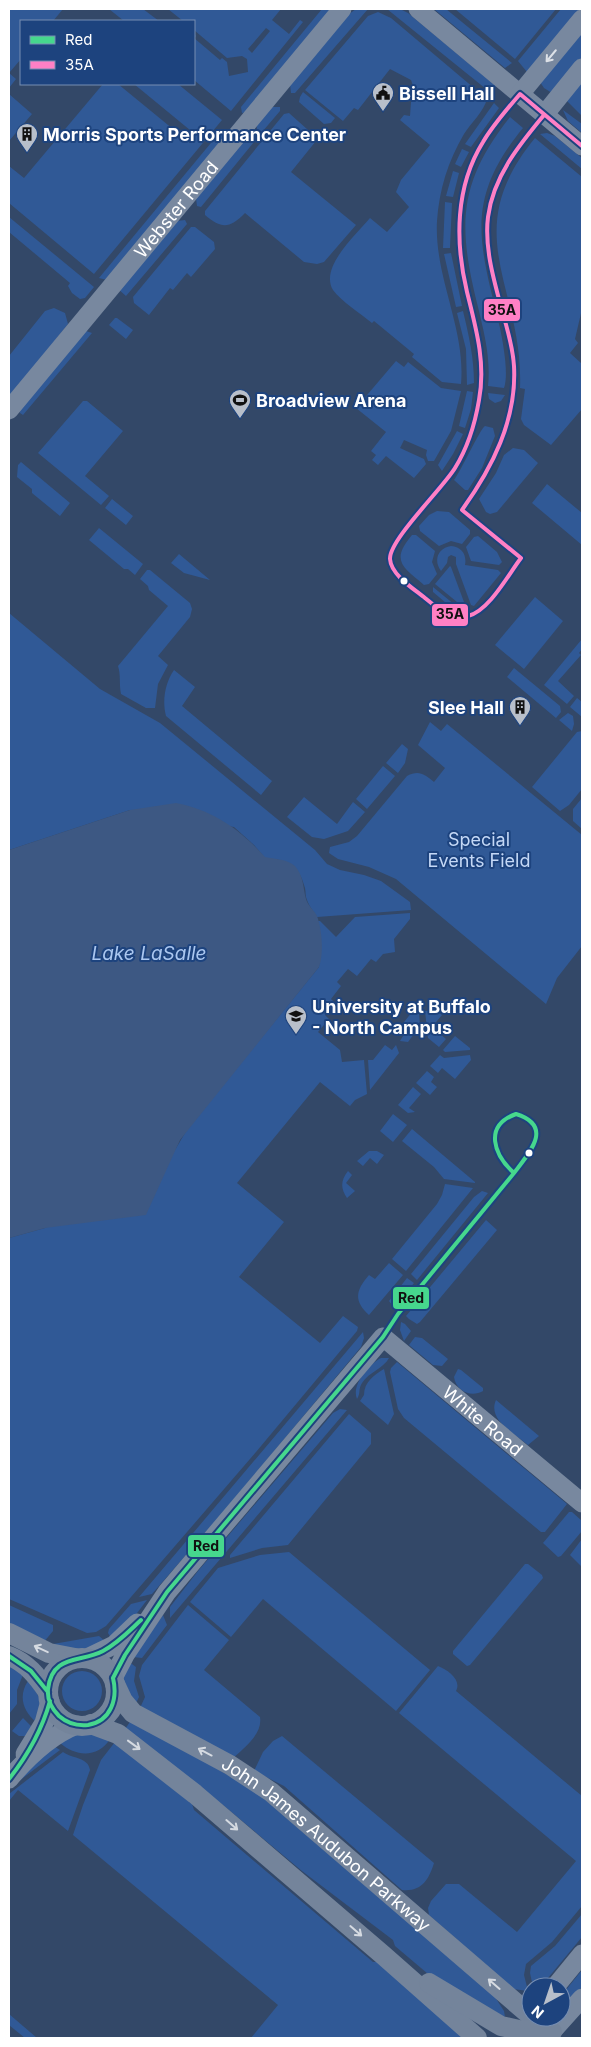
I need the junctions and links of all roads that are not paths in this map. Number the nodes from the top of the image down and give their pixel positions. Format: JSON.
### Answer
{"nodes":[{"id":1,"x":342,"y":9,"type":"edge"},
{"id":2,"x":418,"y":9,"type":"edge"},
{"id":3,"x":582,"y":19,"type":"edge"},
{"id":4,"x":582,"y":68,"type":"edge"},
{"id":5,"x":520,"y":94,"type":"junction"},
{"id":6,"x":544,"y":115,"type":"junction"},
{"id":7,"x":582,"y":146,"type":"edge"},
{"id":8,"x":9,"y":410,"type":"edge"},
{"id":9,"x":582,"y":1503,"type":"edge"},
{"id":10,"x":158,"y":1604,"type":"junction"},
{"id":11,"x":9,"y":1633,"type":"edge"},
{"id":12,"x":9,"y":1656,"type":"edge"},
{"id":13,"x":81,"y":1658,"type":"junction"},
{"id":14,"x":114,"y":1681,"type":"junction"},
{"id":15,"x":49,"y":1697,"type":"junction"},
{"id":16,"x":84,"y":1725,"type":"junction"},
{"id":17,"x":12,"y":1774,"type":"edge"},
{"id":18,"x":383,"y":1954,"type":"junction"},
{"id":19,"x":582,"y":1954,"type":"edge"},
{"id":20,"x":563,"y":1977,"type":"edge"},
{"id":21,"x":582,"y":1998,"type":"edge"},
{"id":22,"x":521,"y":2022,"type":"edge"},
{"id":23,"x":521,"y":2025,"type":"edge"},
{"id":24,"x":529,"y":2027,"type":"edge"},
{"id":25,"x":552,"y":2036,"type":"edge"},
{"id":26,"x":477,"y":2038,"type":"edge"}],
"edges":[{"from":1,"to":8,"type":"street","name":"Webster Road"},
{"from":2,"to":5,"type":"street"},
{"from":3,"to":5,"type":"street","one_way":true},
{"from":4,"to":6,"type":"street"},
{"from":5,"to":6,"type":"street"},
{"from":6,"to":7,"type":"street"},
{"from":9,"to":10,"type":"street","name":"White Road"},
{"from":10,"to":13,"type":"street"},
{"from":10,"to":14,"type":"street"},
{"from":13,"to":11,"type":"main road","one_way":true},
{"from":12,"to":15,"type":"main road"},
{"from":13,"to":14,"type":"main road"},
{"from":13,"to":15,"type":"main road"},
{"from":14,"to":16,"type":"main road"},
{"from":22,"to":14,"type":"main road","name":"John James Audubon Parkway","one_way":true},
{"from":15,"to":16,"type":"main road"},
{"from":15,"to":17,"type":"street"},
{"from":16,"to":17,"type":"street"},
{"from":16,"to":18,"type":"main road","one_way":true},
{"from":18,"to":23,"type":"main road"},
{"from":18,"to":26,"type":"main road"},
{"from":19,"to":20,"type":"street"},
{"from":21,"to":25,"type":"street"},
{"from":24,"to":25,"type":"main road"}]}
